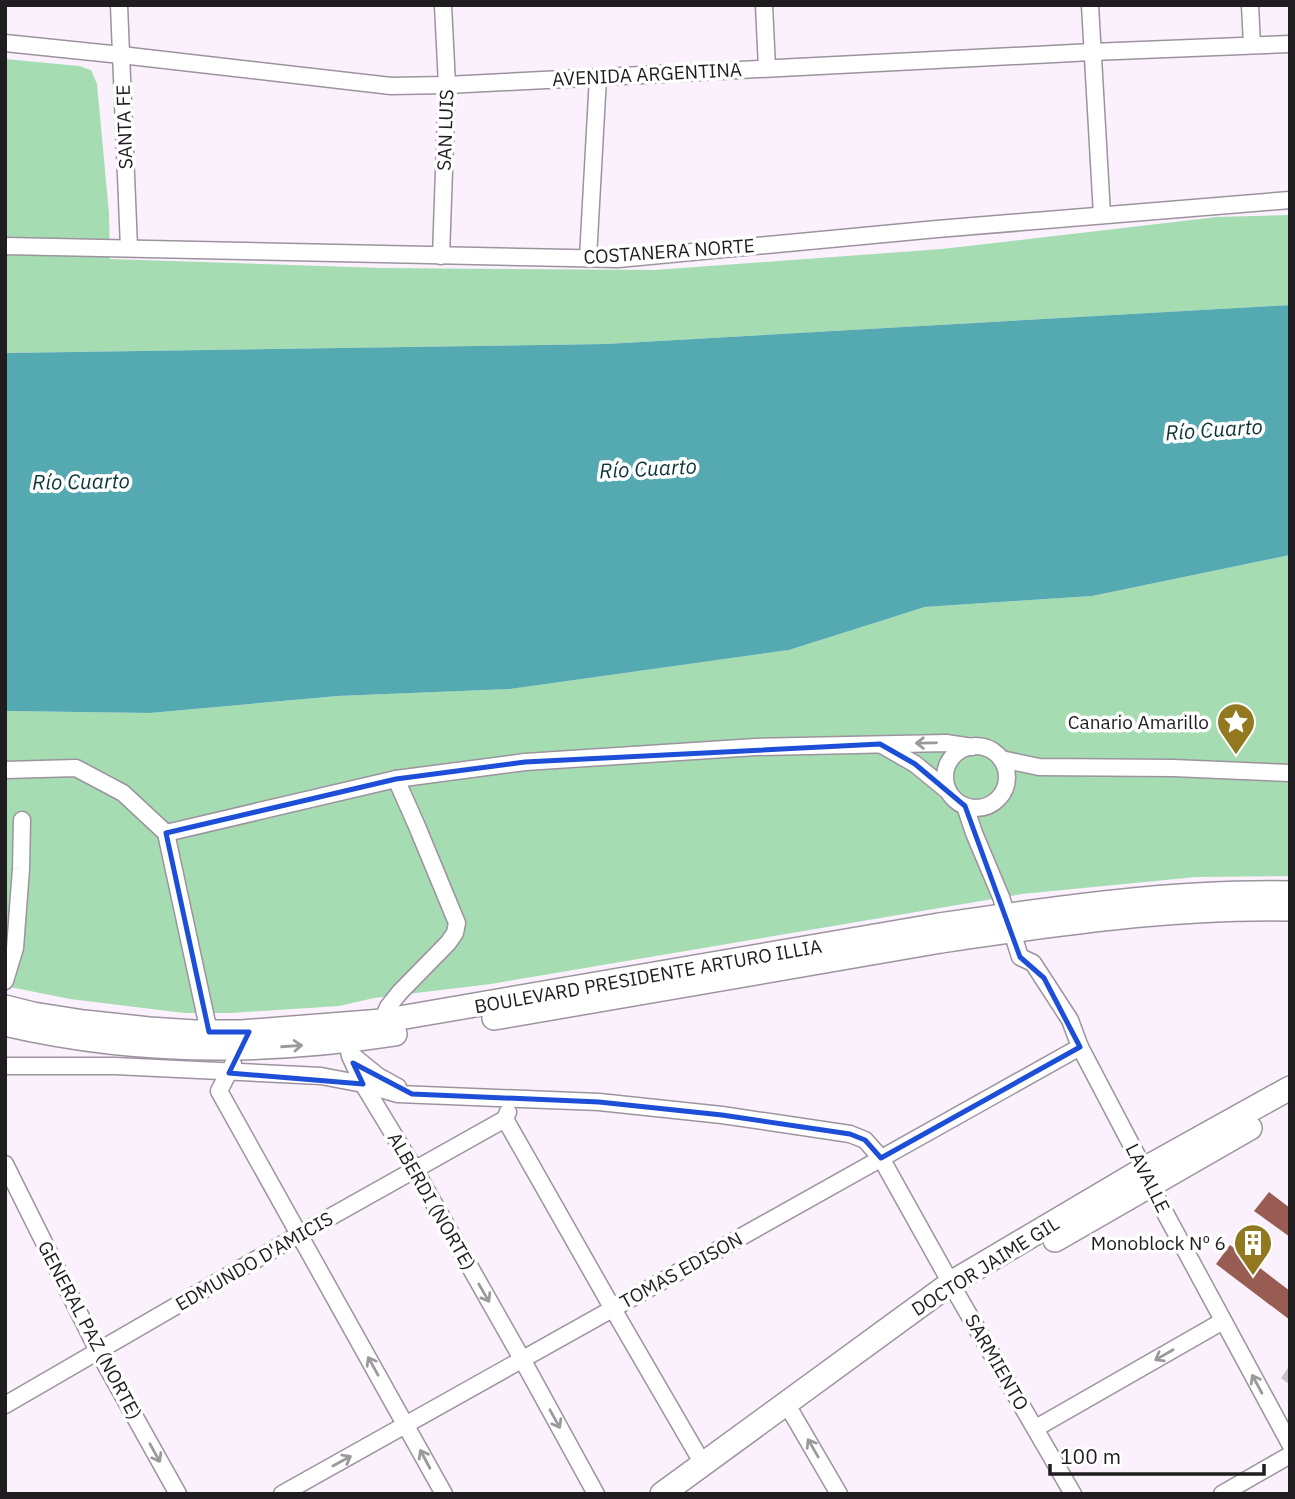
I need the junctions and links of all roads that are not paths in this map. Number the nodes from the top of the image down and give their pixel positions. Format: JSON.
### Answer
{"nodes":[{"id":1,"x":119,"y":5,"type":"edge"},
{"id":2,"x":443,"y":5,"type":"edge"},
{"id":3,"x":764,"y":5,"type":"edge"},
{"id":4,"x":1090,"y":5,"type":"edge"},
{"id":5,"x":1250,"y":5,"type":"edge"},
{"id":6,"x":5,"y":43,"type":"edge"},
{"id":7,"x":1290,"y":44,"type":"edge"},
{"id":8,"x":1252,"y":45,"type":"junction"},
{"id":9,"x":1092,"y":52,"type":"junction"},
{"id":10,"x":121,"y":55,"type":"junction"},
{"id":11,"x":767,"y":68,"type":"junction"},
{"id":12,"x":598,"y":77,"type":"junction"},
{"id":13,"x":447,"y":85,"type":"junction"},
{"id":14,"x":1290,"y":200,"type":"edge"},
{"id":15,"x":1102,"y":215,"type":"junction"},
{"id":16,"x":5,"y":246,"type":"edge"},
{"id":17,"x":129,"y":248,"type":"junction"},
{"id":18,"x":441,"y":256,"type":"junction"},
{"id":19,"x":588,"y":258,"type":"junction"},
{"id":20,"x":880,"y":744,"type":"junction"},
{"id":21,"x":972,"y":747,"type":"junction"},
{"id":22,"x":1004,"y":767,"type":"junction"},
{"id":23,"x":5,"y":770,"type":"edge"},
{"id":24,"x":1290,"y":773,"type":"edge"},
{"id":25,"x":396,"y":779,"type":"junction"},
{"id":26,"x":948,"y":791,"type":"junction"},
{"id":27,"x":995,"y":802,"type":"junction"},
{"id":28,"x":965,"y":806,"type":"junction"},
{"id":29,"x":22,"y":820,"type":"dead end"},
{"id":30,"x":166,"y":833,"type":"junction"},
{"id":31,"x":974,"y":833,"type":"junction"},
{"id":32,"x":1290,"y":893,"type":"edge"},
{"id":33,"x":1290,"y":909,"type":"edge"},
{"id":34,"x":1009,"y":923,"type":"junction"},
{"id":35,"x":5,"y":981,"type":"edge"},
{"id":36,"x":5,"y":1007,"type":"edge"},
{"id":37,"x":5,"y":1024,"type":"edge"},
{"id":38,"x":379,"y":1029,"type":"junction"},
{"id":39,"x":209,"y":1032,"type":"junction"},
{"id":40,"x":241,"y":1040,"type":"junction"},
{"id":41,"x":348,"y":1047,"type":"junction"},
{"id":42,"x":1080,"y":1047,"type":"junction"},
{"id":43,"x":5,"y":1066,"type":"edge"},
{"id":44,"x":229,"y":1073,"type":"junction"},
{"id":45,"x":363,"y":1084,"type":"junction"},
{"id":46,"x":1290,"y":1088,"type":"edge"},
{"id":47,"x":412,"y":1094,"type":"junction"},
{"id":48,"x":513,"y":1100,"type":"junction"},
{"id":49,"x":1290,"y":1105,"type":"edge"},
{"id":50,"x":505,"y":1119,"type":"junction"},
{"id":51,"x":881,"y":1158,"type":"junction"},
{"id":52,"x":5,"y":1164,"type":"edge"},
{"id":53,"x":415,"y":1170,"type":"junction"},
{"id":54,"x":1147,"y":1177,"type":"junction"},
{"id":55,"x":300,"y":1234,"type":"junction"},
{"id":56,"x":954,"y":1289,"type":"junction"},
{"id":57,"x":613,"y":1309,"type":"junction"},
{"id":58,"x":1223,"y":1321,"type":"junction"},
{"id":59,"x":98,"y":1351,"type":"junction"},
{"id":60,"x":522,"y":1360,"type":"junction"},
{"id":61,"x":5,"y":1405,"type":"edge"},
{"id":62,"x":790,"y":1409,"type":"junction"},
{"id":63,"x":407,"y":1425,"type":"junction"},
{"id":64,"x":1035,"y":1428,"type":"junction"},
{"id":65,"x":1290,"y":1444,"type":"edge"},
{"id":66,"x":1290,"y":1455,"type":"edge"},
{"id":67,"x":703,"y":1464,"type":"junction"},
{"id":68,"x":178,"y":1494,"type":"edge"},
{"id":69,"x":282,"y":1494,"type":"edge"},
{"id":70,"x":444,"y":1494,"type":"edge"},
{"id":71,"x":596,"y":1494,"type":"edge"},
{"id":72,"x":662,"y":1494,"type":"edge"},
{"id":73,"x":687,"y":1494,"type":"edge"},
{"id":74,"x":839,"y":1494,"type":"edge"},
{"id":75,"x":1073,"y":1494,"type":"edge"},
{"id":76,"x":1223,"y":1494,"type":"edge"}],
"edges":[{"from":1,"to":10,"type":"street","name":"SANTA FE"},
{"from":2,"to":13,"type":"street","name":"SAN LUIS"},
{"from":3,"to":11,"type":"street"},
{"from":4,"to":9,"type":"street"},
{"from":5,"to":8,"type":"street"},
{"from":6,"to":10,"type":"street","name":"AVENIDA ARGENTINA"},
{"from":7,"to":8,"type":"street","name":"AVENIDA ARGENTINA"},
{"from":8,"to":9,"type":"street","name":"AVENIDA ARGENTINA"},
{"from":9,"to":11,"type":"street","name":"AVENIDA ARGENTINA"},
{"from":9,"to":15,"type":"street"},
{"from":10,"to":13,"type":"street","name":"AVENIDA ARGENTINA"},
{"from":10,"to":17,"type":"street","name":"SANTA FE"},
{"from":11,"to":12,"type":"street","name":"AVENIDA ARGENTINA"},
{"from":12,"to":13,"type":"street","name":"AVENIDA ARGENTINA"},
{"from":12,"to":19,"type":"street"},
{"from":13,"to":18,"type":"street","name":"SAN LUIS"},
{"from":14,"to":15,"type":"street","name":"COSTANERA NORTE"},
{"from":15,"to":19,"type":"street","name":"COSTANERA NORTE"},
{"from":16,"to":17,"type":"street","name":"COSTANERA NORTE"},
{"from":17,"to":18,"type":"street","name":"COSTANERA NORTE"},
{"from":18,"to":19,"type":"street","name":"COSTANERA NORTE"},
{"from":21,"to":20,"type":"street","one_way":true},
{"from":20,"to":25,"type":"street"},
{"from":20,"to":26,"type":"street"},
{"from":21,"to":22,"type":"street"},
{"from":21,"to":26,"type":"street"},
{"from":22,"to":24,"type":"street"},
{"from":22,"to":27,"type":"street"},
{"from":23,"to":30,"type":"street"},
{"from":25,"to":30,"type":"street"},
{"from":25,"to":38,"type":"street"},
{"from":26,"to":28,"type":"street"},
{"from":27,"to":28,"type":"street"},
{"from":27,"to":31,"type":"street"},
{"from":28,"to":31,"type":"street","name":"LAVALLE"},
{"from":29,"to":35,"type":"street"},
{"from":30,"to":39,"type":"street"},
{"from":31,"to":34,"type":"street","name":"LAVALLE"},
{"from":32,"to":34,"type":"main road","name":"BOULEVARD PRESIDENTE ARTURO ILLIA"},
{"from":33,"to":34,"type":"main road","name":"BOULEVARD PRESIDENTE ARTURO ILLIA"},
{"from":34,"to":38,"type":"main road","name":"BOULEVARD PRESIDENTE ARTURO ILLIA"},
{"from":34,"to":42,"type":"street","name":"LAVALLE"},
{"from":36,"to":39,"type":"main road","name":"BOULEVARD PRESIDENTE ARTURO ILLIA"},
{"from":37,"to":40,"type":"main road","name":"BOULEVARD PRESIDENTE ARTURO ILLIA"},
{"from":38,"to":40,"type":"main road","name":"BOULEVARD PRESIDENTE ARTURO ILLIA"},
{"from":38,"to":41,"type":"main road","name":"BOULEVARD PRESIDENTE ARTURO ILLIA"},
{"from":39,"to":40,"type":"main road","name":"BOULEVARD PRESIDENTE ARTURO ILLIA"},
{"from":40,"to":41,"type":"main road","name":"BOULEVARD PRESIDENTE ARTURO ILLIA","one_way":true},
{"from":40,"to":44,"type":"street"},
{"from":41,"to":45,"type":"street","name":"ALBERDI (NORTE)"},
{"from":41,"to":47,"type":"street"},
{"from":42,"to":51,"type":"street","name":"TOMAS EDISON"},
{"from":42,"to":54,"type":"street","name":"LAVALLE"},
{"from":43,"to":44,"type":"street"},
{"from":44,"to":45,"type":"street"},
{"from":44,"to":55,"type":"street"},
{"from":45,"to":47,"type":"street"},
{"from":45,"to":53,"type":"street","name":"ALBERDI (NORTE)"},
{"from":46,"to":54,"type":"main road","name":"DOCTOR JAIME GIL"},
{"from":47,"to":48,"type":"street"},
{"from":48,"to":50,"type":"street"},
{"from":48,"to":51,"type":"street"},
{"from":49,"to":54,"type":"main road","name":"DOCTOR JAIME GIL"},
{"from":50,"to":53,"type":"street","name":"EDMUNDO D'AMICIS"},
{"from":50,"to":57,"type":"street"},
{"from":51,"to":56,"type":"street","name":"SARMIENTO"},
{"from":51,"to":57,"type":"street","name":"TOMAS EDISON"},
{"from":52,"to":59,"type":"street","name":"GENERAL PAZ (NORTE)"},
{"from":53,"to":55,"type":"street","name":"EDMUNDO D'AMICIS"},
{"from":53,"to":60,"type":"street","name":"ALBERDI (NORTE)","one_way":true},
{"from":54,"to":56,"type":"main road","name":"DOCTOR JAIME GIL"},
{"from":54,"to":58,"type":"street","name":"LAVALLE"},
{"from":55,"to":59,"type":"street","name":"EDMUNDO D'AMICIS"},
{"from":63,"to":55,"type":"street","one_way":true},
{"from":56,"to":62,"type":"main road","name":"DOCTOR JAIME GIL"},
{"from":56,"to":64,"type":"street","name":"SARMIENTO"},
{"from":57,"to":60,"type":"street","name":"TOMAS EDISON"},
{"from":57,"to":67,"type":"street"},
{"from":58,"to":64,"type":"street","one_way":true},
{"from":65,"to":58,"type":"street","name":"LAVALLE","one_way":true},
{"from":59,"to":61,"type":"street","name":"EDMUNDO D'AMICIS"},
{"from":59,"to":68,"type":"street","name":"GENERAL PAZ (NORTE)","one_way":true},
{"from":60,"to":63,"type":"street","name":"TOMAS EDISON"},
{"from":60,"to":71,"type":"street","name":"ALBERDI (NORTE)","one_way":true},
{"from":62,"to":67,"type":"main road","name":"DOCTOR JAIME GIL"},
{"from":62,"to":73,"type":"main road","name":"DOCTOR JAIME GIL"},
{"from":74,"to":62,"type":"street","one_way":true},
{"from":69,"to":63,"type":"street","name":"TOMAS EDISON","one_way":true},
{"from":70,"to":63,"type":"street","one_way":true},
{"from":64,"to":75,"type":"street","name":"SARMIENTO"},
{"from":66,"to":76,"type":"street"},
{"from":67,"to":72,"type":"main road","name":"DOCTOR JAIME GIL"}]}
